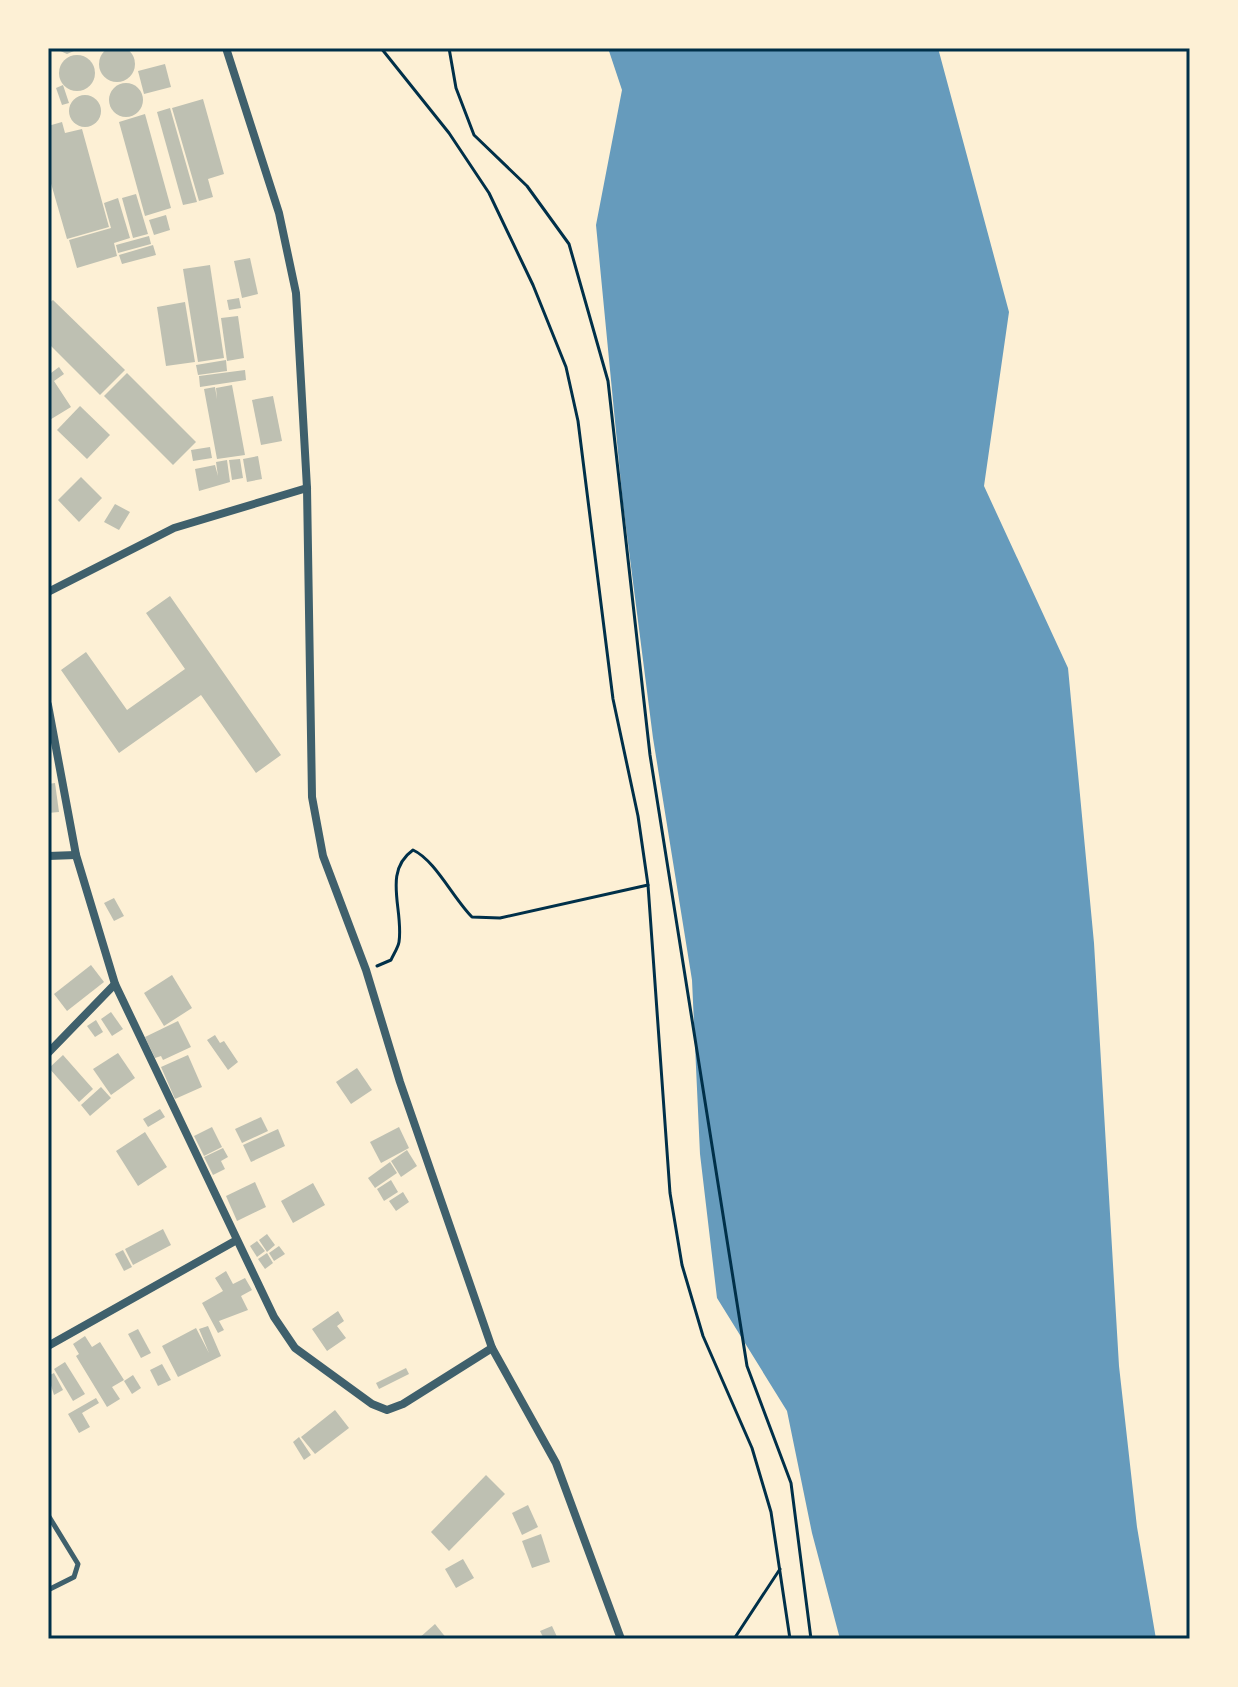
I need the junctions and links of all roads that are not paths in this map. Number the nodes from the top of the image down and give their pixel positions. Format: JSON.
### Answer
{"nodes":[{"id":1,"x":226,"y":48,"type":"edge"},
{"id":2,"x":307,"y":488,"type":"junction"},
{"id":3,"x":48,"y":592,"type":"edge"},
{"id":4,"x":48,"y":705,"type":"edge"},
{"id":5,"x":76,"y":855,"type":"junction"},
{"id":6,"x":48,"y":856,"type":"edge"},
{"id":7,"x":115,"y":984,"type":"junction"},
{"id":8,"x":48,"y":1053,"type":"edge"},
{"id":9,"x":235,"y":1241,"type":"junction"},
{"id":10,"x":48,"y":1346,"type":"edge"},
{"id":11,"x":492,"y":1348,"type":"junction"},
{"id":12,"x":48,"y":1515,"type":"edge"},
{"id":13,"x":48,"y":1590,"type":"edge"},
{"id":14,"x":621,"y":1639,"type":"edge"}],
"edges":[{"from":1,"to":2,"type":"street"},
{"from":2,"to":3,"type":"street"},
{"from":2,"to":11,"type":"street"},
{"from":4,"to":5,"type":"street"},
{"from":5,"to":6,"type":"street"},
{"from":5,"to":7,"type":"street"},
{"from":7,"to":8,"type":"street"},
{"from":7,"to":9,"type":"street"},
{"from":9,"to":10,"type":"street"},
{"from":9,"to":11,"type":"street"},
{"from":11,"to":14,"type":"street"},
{"from":12,"to":13,"type":"lane"}]}
